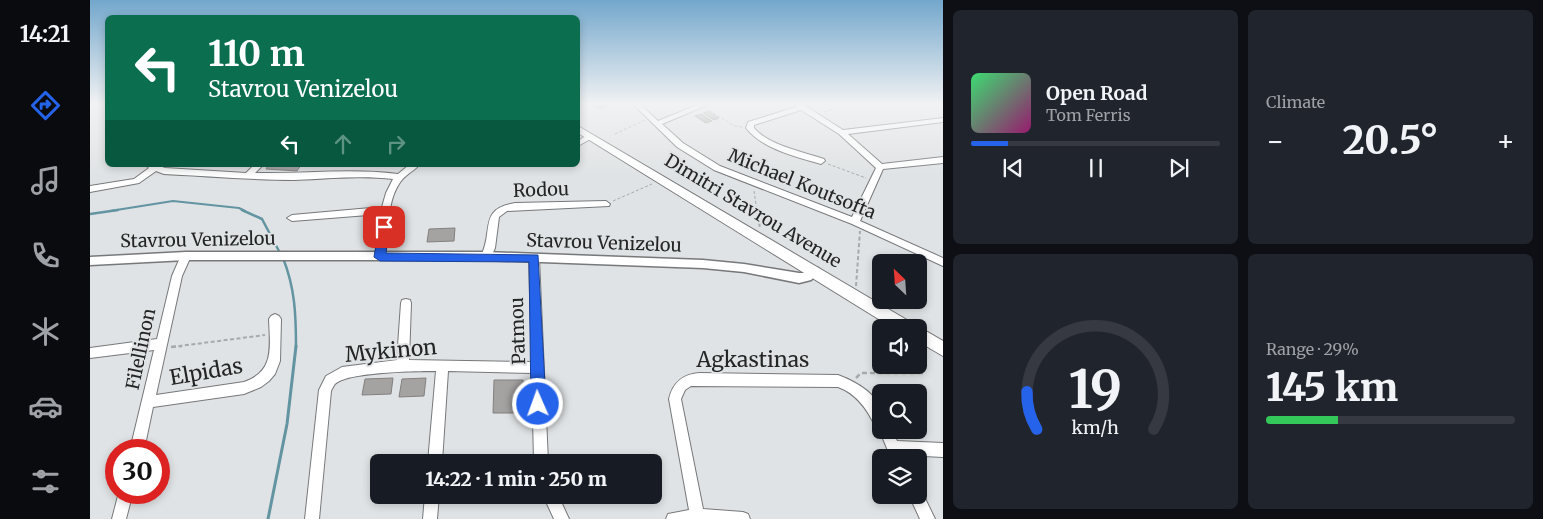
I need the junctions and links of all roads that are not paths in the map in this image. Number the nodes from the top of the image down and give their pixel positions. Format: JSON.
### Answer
{"nodes":[{"id":1,"x":662,"y":127,"type":"edge"},
{"id":2,"x":750,"y":127,"type":"edge"},
{"id":3,"x":834,"y":127,"type":"edge"},
{"id":4,"x":882,"y":127,"type":"edge"},
{"id":5,"x":580,"y":130,"type":"edge"},
{"id":6,"x":842,"y":132,"type":"junction"},
{"id":7,"x":590,"y":137,"type":"junction"},
{"id":8,"x":580,"y":143,"type":"edge"},
{"id":9,"x":943,"y":160,"type":"edge"},
{"id":10,"x":821,"y":161,"type":"road end"},
{"id":11,"x":153,"y":167,"type":"edge"},
{"id":12,"x":183,"y":167,"type":"edge"},
{"id":13,"x":257,"y":167,"type":"edge"},
{"id":14,"x":411,"y":167,"type":"edge"},
{"id":15,"x":880,"y":167,"type":"junction"},
{"id":16,"x":177,"y":172,"type":"junction"},
{"id":17,"x":401,"y":174,"type":"junction"},
{"id":18,"x":248,"y":176,"type":"junction"},
{"id":19,"x":90,"y":189,"type":"edge"},
{"id":20,"x":606,"y":204,"type":"road end"},
{"id":21,"x":386,"y":210,"type":"junction"},
{"id":22,"x":292,"y":218,"type":"dead end"},
{"id":23,"x":858,"y":223,"type":"junction"},
{"id":24,"x":186,"y":256,"type":"junction"},
{"id":25,"x":486,"y":256,"type":"junction"},
{"id":26,"x":380,"y":257,"type":"junction"},
{"id":27,"x":534,"y":258,"type":"junction"},
{"id":28,"x":90,"y":261,"type":"edge"},
{"id":29,"x":943,"y":262,"type":"edge"},
{"id":30,"x":814,"y":271,"type":"junction"},
{"id":31,"x":406,"y":304,"type":"dead end"},
{"id":32,"x":275,"y":319,"type":"dead end"},
{"id":33,"x":893,"y":319,"type":"edge"},
{"id":34,"x":927,"y":339,"type":"edge"},
{"id":35,"x":160,"y":346,"type":"junction"},
{"id":36,"x":943,"y":349,"type":"edge"},
{"id":37,"x":90,"y":353,"type":"edge"},
{"id":38,"x":403,"y":365,"type":"junction"},
{"id":39,"x":442,"y":366,"type":"junction"},
{"id":40,"x":537,"y":368,"type":"junction"},
{"id":41,"x":150,"y":402,"type":"junction"},
{"id":42,"x":872,"y":407,"type":"edge"},
{"id":43,"x":140,"y":439,"type":"edge"},
{"id":44,"x":943,"y":450,"type":"edge"},
{"id":45,"x":927,"y":451,"type":"edge"},
{"id":46,"x":436,"y":454,"type":"edge"},
{"id":47,"x":541,"y":454,"type":"edge"},
{"id":48,"x":123,"y":504,"type":"edge"},
{"id":49,"x":431,"y":504,"type":"edge"},
{"id":50,"x":554,"y":504,"type":"edge"},
{"id":51,"x":920,"y":504,"type":"edge"},
{"id":52,"x":697,"y":516,"type":"junction"},
{"id":53,"x":119,"y":519,"type":"edge"},
{"id":54,"x":312,"y":519,"type":"edge"},
{"id":55,"x":430,"y":519,"type":"edge"},
{"id":56,"x":562,"y":519,"type":"edge"},
{"id":57,"x":674,"y":519,"type":"edge"},
{"id":58,"x":743,"y":519,"type":"edge"},
{"id":59,"x":928,"y":519,"type":"edge"}],
"edges":[{"from":1,"to":23,"type":"street","name":"Michael Koutsofta"},
{"from":2,"to":10,"type":"street"},
{"from":3,"to":6,"type":"street"},
{"from":4,"to":6,"type":"street"},
{"from":5,"to":7,"type":"main road","name":"Dimitri Stavrou Avenue"},
{"from":6,"to":15,"type":"street"},
{"from":7,"to":8,"type":"street"},
{"from":7,"to":30,"type":"main road","name":"Dimitri Stavrou Avenue"},
{"from":9,"to":15,"type":"street"},
{"from":11,"to":16,"type":"street"},
{"from":11,"to":19,"type":"street"},
{"from":12,"to":16,"type":"street"},
{"from":13,"to":18,"type":"street"},
{"from":14,"to":17,"type":"street"},
{"from":15,"to":23,"type":"street"},
{"from":16,"to":18,"type":"street"},
{"from":17,"to":18,"type":"street"},
{"from":17,"to":21,"type":"street"},
{"from":20,"to":25,"type":"street","name":"Rodou"},
{"from":21,"to":22,"type":"street"},
{"from":21,"to":26,"type":"street"},
{"from":23,"to":29,"type":"street","name":"Michael Koutsofta"},
{"from":24,"to":26,"type":"street","name":"Stavrou Venizelou"},
{"from":24,"to":28,"type":"street","name":"Stavrou Venizelou"},
{"from":24,"to":35,"type":"street","name":"Filellinon"},
{"from":25,"to":26,"type":"street","name":"Stavrou Venizelou"},
{"from":25,"to":27,"type":"street","name":"Stavrou Venizelou"},
{"from":27,"to":30,"type":"street","name":"Stavrou Venizelou"},
{"from":27,"to":40,"type":"street","name":"Patmou"},
{"from":30,"to":33,"type":"main road","name":"Dimitri Stavrou Avenue"},
{"from":31,"to":38,"type":"street"},
{"from":32,"to":41,"type":"street","name":"Elpidas"},
{"from":34,"to":36,"type":"main road"},
{"from":35,"to":37,"type":"street"},
{"from":35,"to":41,"type":"street","name":"Filellinon"},
{"from":38,"to":39,"type":"street","name":"Mykinon"},
{"from":38,"to":54,"type":"street","name":"Mykinon"},
{"from":39,"to":40,"type":"street","name":"Mykinon"},
{"from":39,"to":46,"type":"street"},
{"from":40,"to":47,"type":"street","name":"Patmou"},
{"from":41,"to":43,"type":"street","name":"Filellinon"},
{"from":42,"to":52,"type":"street","name":"Agkastinas"},
{"from":44,"to":45,"type":"street"},
{"from":48,"to":53,"type":"street"},
{"from":49,"to":55,"type":"street"},
{"from":50,"to":56,"type":"street"},
{"from":51,"to":59,"type":"street"},
{"from":52,"to":57,"type":"street"},
{"from":52,"to":58,"type":"street"}]}
